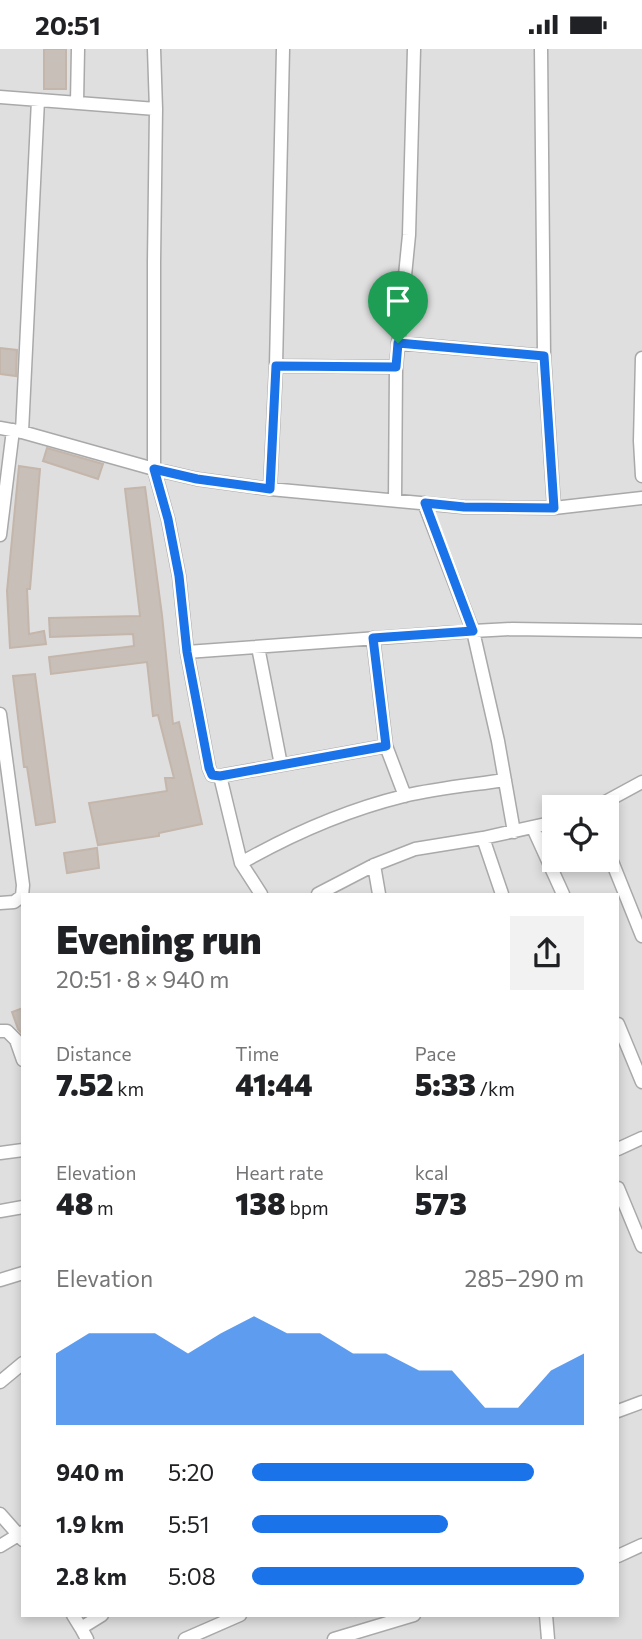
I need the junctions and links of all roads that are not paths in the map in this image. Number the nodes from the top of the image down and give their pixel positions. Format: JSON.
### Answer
{"nodes":[{"id":1,"x":78,"y":49,"type":"edge"},
{"id":2,"x":154,"y":49,"type":"edge"},
{"id":3,"x":283,"y":49,"type":"edge"},
{"id":4,"x":414,"y":49,"type":"edge"},
{"id":5,"x":541,"y":49,"type":"edge"},
{"id":6,"x":0,"y":97,"type":"edge"},
{"id":7,"x":38,"y":100,"type":"junction"},
{"id":8,"x":77,"y":103,"type":"junction"},
{"id":9,"x":156,"y":109,"type":"junction"},
{"id":10,"x":398,"y":343,"type":"junction"},
{"id":11,"x":544,"y":356,"type":"junction"},
{"id":12,"x":642,"y":358,"type":"edge"},
{"id":13,"x":276,"y":366,"type":"junction"},
{"id":14,"x":396,"y":367,"type":"junction"},
{"id":15,"x":12,"y":430,"type":"edge"},
{"id":16,"x":154,"y":469,"type":"junction"},
{"id":17,"x":642,"y":476,"type":"edge"},
{"id":18,"x":270,"y":489,"type":"junction"},
{"id":19,"x":642,"y":498,"type":"edge"},
{"id":20,"x":395,"y":501,"type":"junction"},
{"id":21,"x":425,"y":503,"type":"junction"},
{"id":22,"x":554,"y":508,"type":"junction"},
{"id":23,"x":0,"y":535,"type":"edge"},
{"id":24,"x":473,"y":631,"type":"junction"},
{"id":25,"x":642,"y":631,"type":"edge"},
{"id":26,"x":373,"y":638,"type":"junction"},
{"id":27,"x":258,"y":647,"type":"junction"},
{"id":28,"x":187,"y":652,"type":"junction"},
{"id":29,"x":0,"y":714,"type":"edge"},
{"id":30,"x":386,"y":746,"type":"junction"},
{"id":31,"x":281,"y":765,"type":"junction"},
{"id":32,"x":220,"y":776,"type":"junction"},
{"id":33,"x":505,"y":780,"type":"junction"},
{"id":34,"x":642,"y":782,"type":"edge"},
{"id":35,"x":618,"y":795,"type":"edge"},
{"id":36,"x":405,"y":796,"type":"junction"},
{"id":37,"x":542,"y":826,"type":"edge"},
{"id":38,"x":533,"y":828,"type":"junction"},
{"id":39,"x":513,"y":832,"type":"junction"},
{"id":40,"x":483,"y":838,"type":"junction"},
{"id":41,"x":241,"y":863,"type":"junction"},
{"id":42,"x":374,"y":865,"type":"junction"},
{"id":43,"x":616,"y":872,"type":"edge"},
{"id":44,"x":22,"y":893,"type":"edge"},
{"id":45,"x":260,"y":893,"type":"edge"},
{"id":46,"x":320,"y":893,"type":"edge"},
{"id":47,"x":379,"y":893,"type":"edge"},
{"id":48,"x":502,"y":893,"type":"edge"},
{"id":49,"x":563,"y":893,"type":"edge"},
{"id":50,"x":21,"y":897,"type":"edge"},
{"id":51,"x":0,"y":903,"type":"edge"},
{"id":52,"x":642,"y":936,"type":"edge"},
{"id":53,"x":619,"y":1026,"type":"edge"},
{"id":54,"x":0,"y":1031,"type":"edge"},
{"id":55,"x":21,"y":1054,"type":"edge"},
{"id":56,"x":642,"y":1082,"type":"edge"},
{"id":57,"x":642,"y":1137,"type":"edge"},
{"id":58,"x":619,"y":1148,"type":"edge"},
{"id":59,"x":21,"y":1150,"type":"edge"},
{"id":60,"x":0,"y":1153,"type":"edge"},
{"id":61,"x":619,"y":1190,"type":"edge"},
{"id":62,"x":21,"y":1207,"type":"edge"},
{"id":63,"x":0,"y":1211,"type":"edge"},
{"id":64,"x":642,"y":1246,"type":"edge"},
{"id":65,"x":21,"y":1274,"type":"edge"},
{"id":66,"x":0,"y":1280,"type":"edge"},
{"id":67,"x":21,"y":1365,"type":"edge"},
{"id":68,"x":0,"y":1382,"type":"edge"},
{"id":69,"x":642,"y":1402,"type":"edge"},
{"id":70,"x":619,"y":1411,"type":"edge"},
{"id":71,"x":0,"y":1514,"type":"edge"},
{"id":72,"x":21,"y":1535,"type":"edge"},
{"id":73,"x":21,"y":1536,"type":"edge"},
{"id":74,"x":642,"y":1545,"type":"edge"},
{"id":75,"x":0,"y":1546,"type":"edge"},
{"id":76,"x":619,"y":1556,"type":"edge"},
{"id":77,"x":74,"y":1617,"type":"edge"},
{"id":78,"x":100,"y":1617,"type":"edge"},
{"id":79,"x":235,"y":1617,"type":"edge"},
{"id":80,"x":407,"y":1617,"type":"edge"},
{"id":81,"x":546,"y":1617,"type":"edge"},
{"id":82,"x":84,"y":1634,"type":"edge"},
{"id":83,"x":185,"y":1639,"type":"edge"},
{"id":84,"x":334,"y":1639,"type":"edge"},
{"id":85,"x":548,"y":1639,"type":"edge"}],
"edges":[{"from":1,"to":8,"type":"street"},
{"from":2,"to":9,"type":"street"},
{"from":3,"to":13,"type":"street"},
{"from":4,"to":10,"type":"street"},
{"from":5,"to":11,"type":"street"},
{"from":6,"to":7,"type":"street"},
{"from":7,"to":8,"type":"street"},
{"from":7,"to":15,"type":"street"},
{"from":8,"to":9,"type":"street"},
{"from":9,"to":16,"type":"street"},
{"from":10,"to":11,"type":"street"},
{"from":10,"to":14,"type":"street"},
{"from":11,"to":22,"type":"street"},
{"from":12,"to":17,"type":"street"},
{"from":13,"to":14,"type":"street"},
{"from":13,"to":18,"type":"street"},
{"from":14,"to":20,"type":"street"},
{"from":15,"to":16,"type":"street"},
{"from":15,"to":23,"type":"street"},
{"from":16,"to":18,"type":"street"},
{"from":16,"to":28,"type":"street"},
{"from":18,"to":20,"type":"street"},
{"from":19,"to":22,"type":"street"},
{"from":20,"to":21,"type":"street"},
{"from":21,"to":22,"type":"street"},
{"from":21,"to":24,"type":"street"},
{"from":24,"to":25,"type":"street"},
{"from":24,"to":26,"type":"street"},
{"from":24,"to":33,"type":"street"},
{"from":26,"to":27,"type":"street"},
{"from":26,"to":30,"type":"street"},
{"from":27,"to":28,"type":"street"},
{"from":27,"to":31,"type":"street"},
{"from":28,"to":32,"type":"street"},
{"from":29,"to":44,"type":"street"},
{"from":30,"to":31,"type":"street"},
{"from":30,"to":36,"type":"street"},
{"from":31,"to":32,"type":"street"},
{"from":32,"to":41,"type":"street"},
{"from":33,"to":36,"type":"street"},
{"from":33,"to":39,"type":"street"},
{"from":34,"to":35,"type":"street"},
{"from":36,"to":41,"type":"street"},
{"from":37,"to":38,"type":"street"},
{"from":38,"to":39,"type":"street"},
{"from":38,"to":49,"type":"street"},
{"from":39,"to":40,"type":"street"},
{"from":40,"to":42,"type":"street"},
{"from":40,"to":48,"type":"street"},
{"from":41,"to":45,"type":"street"},
{"from":42,"to":46,"type":"street"},
{"from":42,"to":47,"type":"street"},
{"from":43,"to":52,"type":"street"},
{"from":50,"to":51,"type":"street"},
{"from":53,"to":56,"type":"street"},
{"from":54,"to":55,"type":"street"},
{"from":57,"to":58,"type":"street"},
{"from":59,"to":60,"type":"street"},
{"from":61,"to":64,"type":"street"},
{"from":62,"to":63,"type":"street"},
{"from":65,"to":66,"type":"street"},
{"from":67,"to":68,"type":"street"},
{"from":69,"to":70,"type":"street"},
{"from":71,"to":72,"type":"street"},
{"from":73,"to":75,"type":"street"},
{"from":74,"to":76,"type":"street"},
{"from":77,"to":82,"type":"street"},
{"from":78,"to":82,"type":"street"},
{"from":79,"to":83,"type":"street"},
{"from":80,"to":84,"type":"street"},
{"from":81,"to":85,"type":"street"}]}
